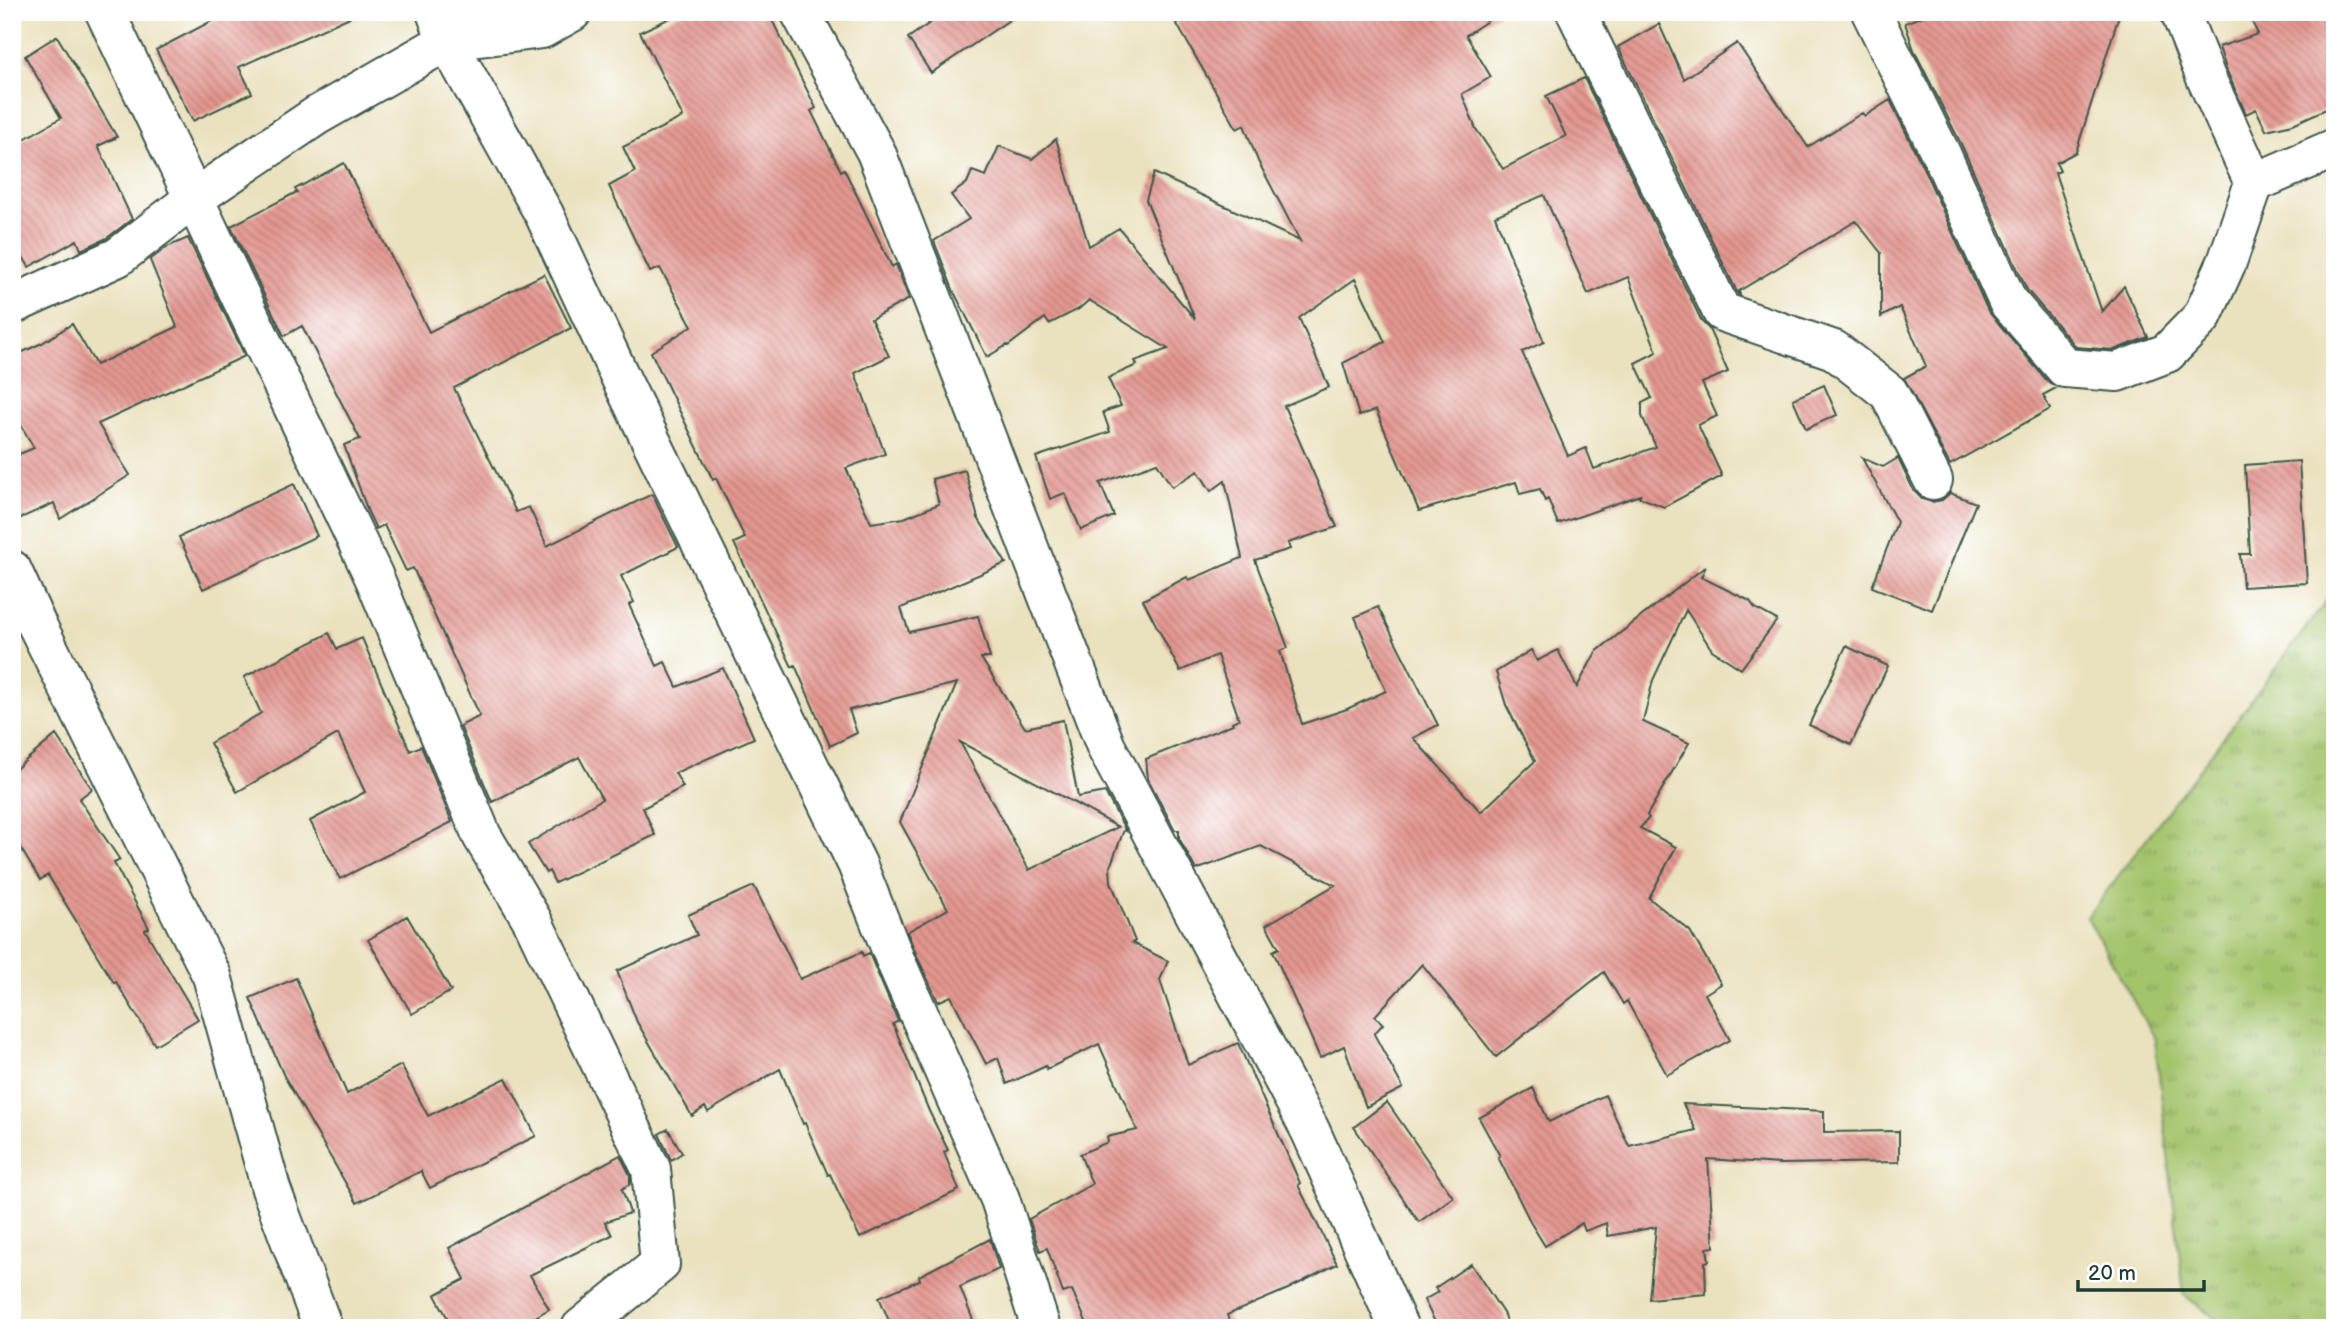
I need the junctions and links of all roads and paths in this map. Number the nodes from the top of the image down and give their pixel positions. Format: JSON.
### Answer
{"nodes":[{"id":1,"x":105,"y":12,"type":"edge"},
{"id":2,"x":572,"y":12,"type":"edge"},
{"id":3,"x":800,"y":12,"type":"edge"},
{"id":4,"x":1576,"y":12,"type":"edge"},
{"id":5,"x":1871,"y":12,"type":"edge"},
{"id":6,"x":2180,"y":12,"type":"edge"},
{"id":7,"x":442,"y":27,"type":"edge"},
{"id":8,"x":2335,"y":148,"type":"edge"},
{"id":9,"x":2254,"y":183,"type":"junction"},
{"id":10,"x":193,"y":199,"type":"junction"},
{"id":11,"x":12,"y":304,"type":"edge"},
{"id":12,"x":1933,"y":480,"type":"dead end"},
{"id":13,"x":12,"y":570,"type":"edge"},
{"id":14,"x":323,"y":1328,"type":"edge"},
{"id":15,"x":581,"y":1328,"type":"edge"},
{"id":16,"x":1041,"y":1328,"type":"edge"},
{"id":17,"x":1399,"y":1328,"type":"edge"}],
"edges":[{"from":1,"to":10,"type":"street"},
{"from":2,"to":7,"type":"street"},
{"from":3,"to":17,"type":"street"},
{"from":4,"to":12,"type":"street"},
{"from":5,"to":9,"type":"street"},
{"from":6,"to":9,"type":"street"},
{"from":7,"to":10,"type":"street"},
{"from":7,"to":16,"type":"street"},
{"from":8,"to":9,"type":"street"},
{"from":10,"to":11,"type":"street"},
{"from":10,"to":15,"type":"street"},
{"from":13,"to":14,"type":"street"}]}
